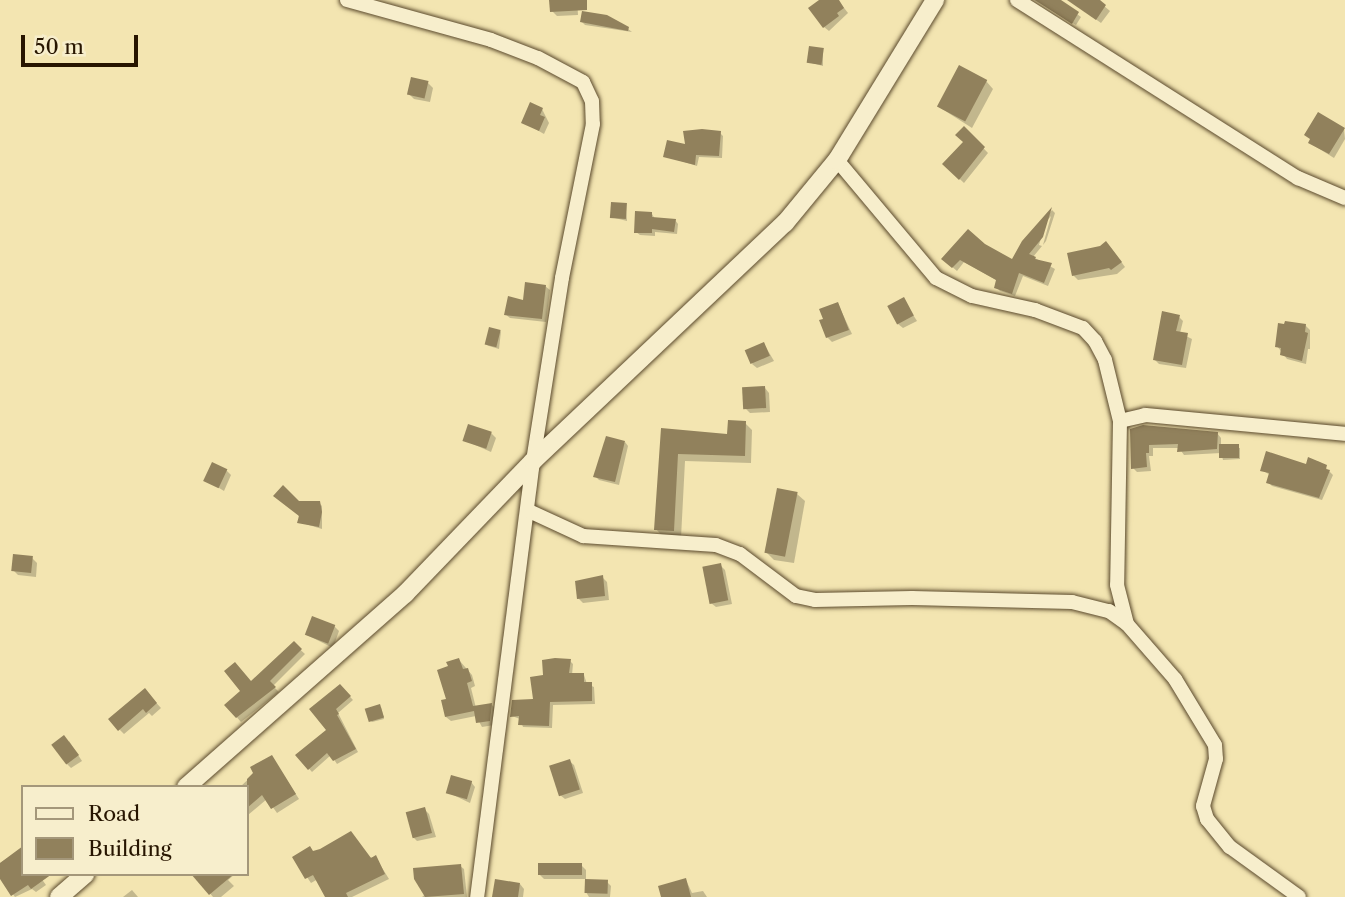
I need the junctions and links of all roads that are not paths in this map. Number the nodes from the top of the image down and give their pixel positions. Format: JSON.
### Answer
{"nodes":[{"id":1,"x":347,"y":0,"type":"edge"},
{"id":2,"x":935,"y":0,"type":"edge"},
{"id":3,"x":1017,"y":0,"type":"edge"},
{"id":4,"x":837,"y":160,"type":"junction"},
{"id":5,"x":1345,"y":198,"type":"edge"},
{"id":6,"x":1120,"y":421,"type":"junction"},
{"id":7,"x":1345,"y":434,"type":"edge"},
{"id":8,"x":533,"y":461,"type":"junction"},
{"id":9,"x":529,"y":512,"type":"junction"},
{"id":10,"x":1127,"y":624,"type":"junction"},
{"id":11,"x":189,"y":785,"type":"edge"},
{"id":12,"x":84,"y":876,"type":"edge"},
{"id":13,"x":59,"y":897,"type":"edge"},
{"id":14,"x":477,"y":897,"type":"edge"},
{"id":15,"x":1299,"y":897,"type":"edge"}],
"edges":[{"from":1,"to":8,"type":"street"},
{"from":2,"to":4,"type":"street"},
{"from":3,"to":5,"type":"street"},
{"from":4,"to":6,"type":"street"},
{"from":4,"to":8,"type":"street"},
{"from":6,"to":7,"type":"street"},
{"from":6,"to":10,"type":"street"},
{"from":8,"to":9,"type":"street"},
{"from":8,"to":11,"type":"street"},
{"from":9,"to":10,"type":"street"},
{"from":9,"to":14,"type":"street"},
{"from":10,"to":15,"type":"street"},
{"from":12,"to":13,"type":"street"}]}
